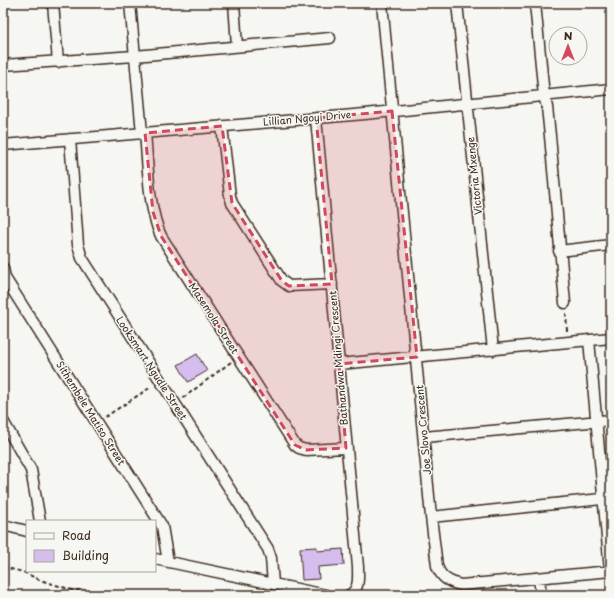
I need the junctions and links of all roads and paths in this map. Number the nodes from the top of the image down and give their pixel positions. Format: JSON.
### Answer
{"nodes":[{"id":1,"x":53,"y":3,"type":"edge"},
{"id":2,"x":130,"y":3,"type":"edge"},
{"id":3,"x":234,"y":3,"type":"edge"},
{"id":4,"x":382,"y":3,"type":"edge"},
{"id":5,"x":457,"y":3,"type":"edge"},
{"id":6,"x":535,"y":3,"type":"edge"},
{"id":7,"x":330,"y":38,"type":"dead end"},
{"id":8,"x":237,"y":46,"type":"junction"},
{"id":9,"x":135,"y":56,"type":"junction"},
{"id":10,"x":58,"y":62,"type":"junction"},
{"id":11,"x":3,"y":65,"type":"edge"},
{"id":12,"x":611,"y":89,"type":"edge"},
{"id":13,"x":544,"y":96,"type":"junction"},
{"id":14,"x":466,"y":103,"type":"junction"},
{"id":15,"x":392,"y":111,"type":"junction"},
{"id":16,"x":316,"y":118,"type":"junction"},
{"id":17,"x":222,"y":126,"type":"junction"},
{"id":18,"x":143,"y":133,"type":"junction"},
{"id":19,"x":70,"y":139,"type":"junction"},
{"id":20,"x":3,"y":145,"type":"edge"},
{"id":21,"x":611,"y":246,"type":"edge"},
{"id":22,"x":559,"y":251,"type":"junction"},
{"id":23,"x":3,"y":268,"type":"edge"},
{"id":24,"x":332,"y":284,"type":"junction"},
{"id":25,"x":565,"y":303,"type":"joint"},
{"id":26,"x":611,"y":338,"type":"edge"},
{"id":27,"x":589,"y":340,"type":"junction"},
{"id":28,"x":568,"y":342,"type":"junction"},
{"id":29,"x":493,"y":350,"type":"junction"},
{"id":30,"x":238,"y":357,"type":"junction"},
{"id":31,"x":417,"y":357,"type":"junction"},
{"id":32,"x":339,"y":364,"type":"junction"},
{"id":33,"x":160,"y":381,"type":"junction"},
{"id":34,"x":175,"y":403,"type":"junction"},
{"id":35,"x":611,"y":420,"type":"edge"},
{"id":36,"x":3,"y":421,"type":"edge"},
{"id":37,"x":596,"y":421,"type":"junction"},
{"id":38,"x":97,"y":422,"type":"junction"},
{"id":39,"x":424,"y":437,"type":"junction"},
{"id":40,"x":346,"y":448,"type":"junction"},
{"id":41,"x":607,"y":498,"type":"edge"},
{"id":42,"x":432,"y":516,"type":"junction"},
{"id":43,"x":40,"y":520,"type":"edge"},
{"id":44,"x":3,"y":525,"type":"edge"},
{"id":45,"x":26,"y":531,"type":"edge"},
{"id":46,"x":156,"y":559,"type":"edge"},
{"id":47,"x":168,"y":562,"type":"junction"},
{"id":48,"x":3,"y":566,"type":"edge"},
{"id":49,"x":610,"y":571,"type":"edge"},
{"id":50,"x":539,"y":578,"type":"junction"},
{"id":51,"x":273,"y":584,"type":"junction"},
{"id":52,"x":462,"y":590,"type":"edge"},
{"id":53,"x":101,"y":595,"type":"edge"},
{"id":54,"x":326,"y":595,"type":"edge"},
{"id":55,"x":349,"y":595,"type":"edge"},
{"id":56,"x":540,"y":595,"type":"edge"}],
"edges":[{"from":1,"to":10,"type":"street"},
{"from":2,"to":9,"type":"street","name":"Masemola Street"},
{"from":3,"to":8,"type":"street"},
{"from":4,"to":15,"type":"street","name":"Joe Slovo Crescent"},
{"from":5,"to":14,"type":"street","name":"Victoria Mxenge"},
{"from":6,"to":13,"type":"street"},
{"from":7,"to":8,"type":"street"},
{"from":8,"to":9,"type":"street"},
{"from":9,"to":10,"type":"street"},
{"from":9,"to":18,"type":"street","name":"Masemola Street"},
{"from":10,"to":11,"type":"street"},
{"from":12,"to":13,"type":"street","name":"Lillian Ngoyi Drive"},
{"from":13,"to":14,"type":"street","name":"Lillian Ngoyi Drive"},
{"from":13,"to":22,"type":"street"},
{"from":14,"to":15,"type":"street","name":"Lillian Ngoyi Drive"},
{"from":14,"to":29,"type":"street","name":"Victoria Mxenge"},
{"from":15,"to":16,"type":"street","name":"Lillian Ngoyi Drive"},
{"from":15,"to":31,"type":"street","name":"Joe Slovo Crescent"},
{"from":16,"to":17,"type":"street","name":"Lillian Ngoyi Drive"},
{"from":16,"to":24,"type":"street","name":"Bathandwa Mdingi Crescent"},
{"from":17,"to":18,"type":"street","name":"Lillian Ngoyi Drive"},
{"from":17,"to":24,"type":"street"},
{"from":18,"to":19,"type":"street","name":"Lillian Ngoyi Drive"},
{"from":18,"to":30,"type":"street","name":"Masemola Street"},
{"from":19,"to":20,"type":"street","name":"Lillian Ngoyi Drive"},
{"from":19,"to":33,"type":"street","name":"Looksmart Ngudle Street"},
{"from":21,"to":22,"type":"street"},
{"from":22,"to":25,"type":"street"},
{"from":23,"to":38,"type":"street","name":"Sithembele Matiso Street"},
{"from":24,"to":32,"type":"street","name":"Bathandwa Mdingi Crescent"},
{"from":25,"to":28,"type":"path"},
{"from":26,"to":27,"type":"street"},
{"from":27,"to":28,"type":"street"},
{"from":27,"to":37,"type":"street"},
{"from":28,"to":29,"type":"street"},
{"from":29,"to":31,"type":"street"},
{"from":30,"to":34,"type":"path"},
{"from":30,"to":40,"type":"street","name":"Masemola Street"},
{"from":31,"to":32,"type":"street"},
{"from":31,"to":39,"type":"street","name":"Joe Slovo Crescent"},
{"from":32,"to":40,"type":"street","name":"Bathandwa Mdingi Crescent"},
{"from":33,"to":34,"type":"street","name":"Looksmart Ngudle Street"},
{"from":33,"to":38,"type":"path"},
{"from":34,"to":51,"type":"street","name":"Looksmart Ngudle Street"},
{"from":35,"to":37,"type":"street"},
{"from":36,"to":43,"type":"street"},
{"from":37,"to":39,"type":"street"},
{"from":37,"to":41,"type":"street"},
{"from":38,"to":47,"type":"street","name":"Sithembele Matiso Street"},
{"from":39,"to":42,"type":"street","name":"Joe Slovo Crescent"},
{"from":40,"to":55,"type":"street","name":"Bathandwa Mdingi Crescent"},
{"from":41,"to":42,"type":"street"},
{"from":41,"to":49,"type":"street"},
{"from":42,"to":52,"type":"street","name":"Joe Slovo Crescent"},
{"from":44,"to":45,"type":"street"},
{"from":46,"to":47,"type":"street"},
{"from":47,"to":51,"type":"street"},
{"from":48,"to":53,"type":"path"},
{"from":49,"to":50,"type":"street","name":"Joe Slovo Crescent"},
{"from":50,"to":52,"type":"street","name":"Joe Slovo Crescent"},
{"from":50,"to":56,"type":"street"},
{"from":51,"to":54,"type":"street"}]}
